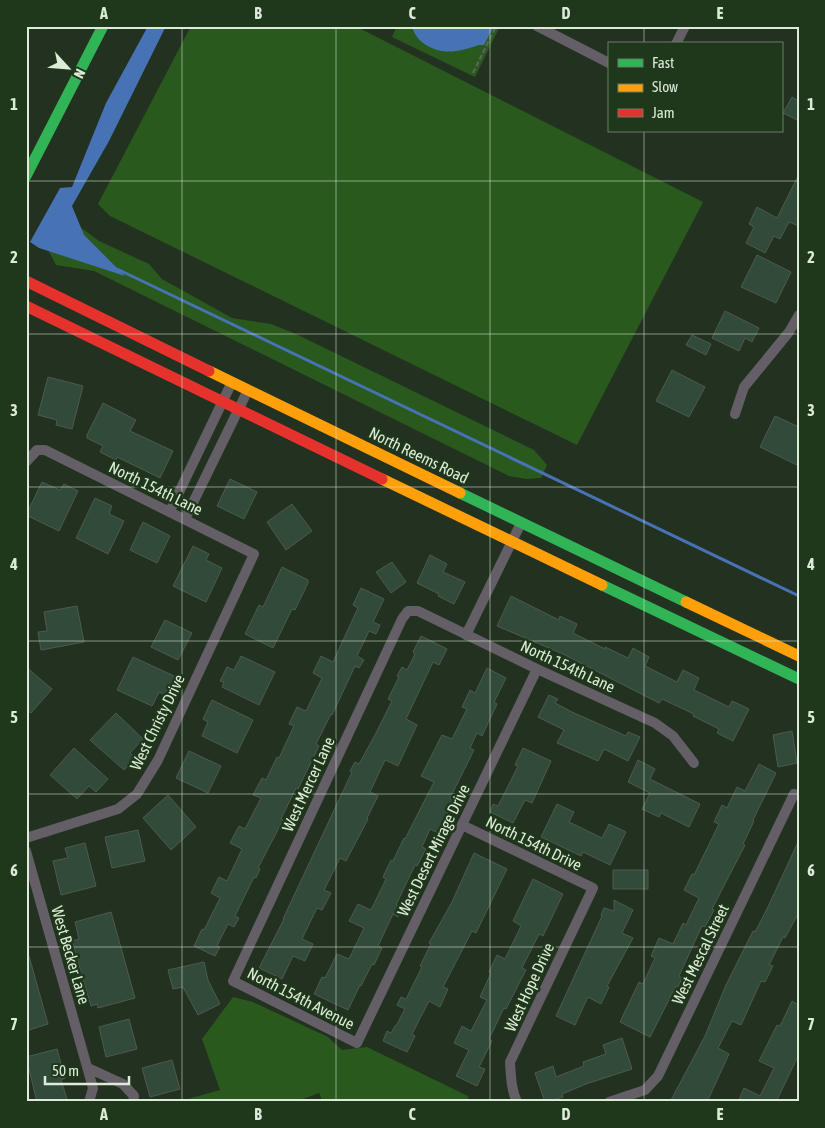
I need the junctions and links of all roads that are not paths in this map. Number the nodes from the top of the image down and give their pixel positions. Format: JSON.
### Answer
{"nodes":[{"id":1,"x":103,"y":26,"type":"edge"},
{"id":2,"x":537,"y":26,"type":"edge"},
{"id":3,"x":685,"y":26,"type":"edge"},
{"id":4,"x":677,"y":42,"type":"edge"},
{"id":5,"x":608,"y":62,"type":"edge"},
{"id":6,"x":26,"y":176,"type":"edge"},
{"id":7,"x":26,"y":281,"type":"edge"},
{"id":8,"x":26,"y":306,"type":"edge"},
{"id":9,"x":799,"y":315,"type":"edge"},
{"id":10,"x":232,"y":382,"type":"junction"},
{"id":11,"x":248,"y":390,"type":"junction"},
{"id":12,"x":223,"y":401,"type":"junction"},
{"id":13,"x":238,"y":409,"type":"junction"},
{"id":14,"x":735,"y":414,"type":"dead end"},
{"id":15,"x":196,"y":455,"type":"junction"},
{"id":16,"x":26,"y":462,"type":"edge"},
{"id":17,"x":212,"y":463,"type":"junction"},
{"id":18,"x":170,"y":511,"type":"junction"},
{"id":19,"x":185,"y":519,"type":"junction"},
{"id":20,"x":521,"y":523,"type":"junction"},
{"id":21,"x":511,"y":542,"type":"junction"},
{"id":22,"x":254,"y":554,"type":"joint"},
{"id":23,"x":418,"y":611,"type":"joint"},
{"id":24,"x":466,"y":635,"type":"junction"},
{"id":25,"x":799,"y":656,"type":"edge"},
{"id":26,"x":537,"y":669,"type":"junction"},
{"id":27,"x":799,"y":679,"type":"edge"},
{"id":28,"x":694,"y":762,"type":"dead end"},
{"id":29,"x":796,"y":795,"type":"edge"},
{"id":30,"x":462,"y":825,"type":"junction"},
{"id":31,"x":26,"y":838,"type":"edge"},
{"id":32,"x":26,"y":851,"type":"edge"},
{"id":33,"x":593,"y":888,"type":"joint"},
{"id":34,"x":232,"y":981,"type":"joint"},
{"id":35,"x":357,"y":1043,"type":"joint"},
{"id":36,"x":88,"y":1068,"type":"junction"},
{"id":37,"x":89,"y":1102,"type":"edge"},
{"id":38,"x":133,"y":1102,"type":"edge"},
{"id":39,"x":517,"y":1102,"type":"edge"},
{"id":40,"x":609,"y":1102,"type":"edge"}],
"edges":[{"from":1,"to":6,"type":"main road"},
{"from":2,"to":5,"type":"street"},
{"from":3,"to":4,"type":"street"},
{"from":7,"to":10,"type":"main road","name":"North Reems Road"},
{"from":8,"to":12,"type":"main road"},
{"from":9,"to":14,"type":"street"},
{"from":10,"to":11,"type":"main road","name":"North Reems Road"},
{"from":10,"to":12,"type":"street"},
{"from":11,"to":13,"type":"street"},
{"from":11,"to":20,"type":"main road","name":"North Reems Road"},
{"from":12,"to":13,"type":"main road"},
{"from":12,"to":15,"type":"street"},
{"from":13,"to":17,"type":"street"},
{"from":13,"to":21,"type":"main road"},
{"from":15,"to":17,"type":"street"},
{"from":15,"to":18,"type":"street"},
{"from":16,"to":18,"type":"street","name":"North 154th Lane"},
{"from":17,"to":19,"type":"street"},
{"from":18,"to":19,"type":"street","name":"North 154th Lane"},
{"from":19,"to":22,"type":"street","name":"North 154th Lane"},
{"from":20,"to":21,"type":"street"},
{"from":20,"to":25,"type":"main road","name":"North Reems Road"},
{"from":21,"to":24,"type":"street"},
{"from":21,"to":27,"type":"main road"},
{"from":22,"to":31,"type":"street","name":"West Christy Drive"},
{"from":23,"to":24,"type":"street","name":"North 154th Lane"},
{"from":23,"to":34,"type":"street","name":"West Mercer Lane"},
{"from":24,"to":26,"type":"street","name":"North 154th Lane"},
{"from":26,"to":28,"type":"street","name":"North 154th Lane"},
{"from":26,"to":30,"type":"street","name":"West Desert Mirage Drive"},
{"from":29,"to":40,"type":"street","name":"West Mescal Street"},
{"from":30,"to":33,"type":"street","name":"North 154th Drive"},
{"from":30,"to":35,"type":"street","name":"West Desert Mirage Drive"},
{"from":32,"to":36,"type":"street","name":"West Becker Lane"},
{"from":33,"to":39,"type":"street","name":"West Hope Drive"},
{"from":34,"to":35,"type":"street","name":"North 154th Avenue"},
{"from":36,"to":37,"type":"street","name":"West Becker Lane"},
{"from":36,"to":38,"type":"street"}]}
